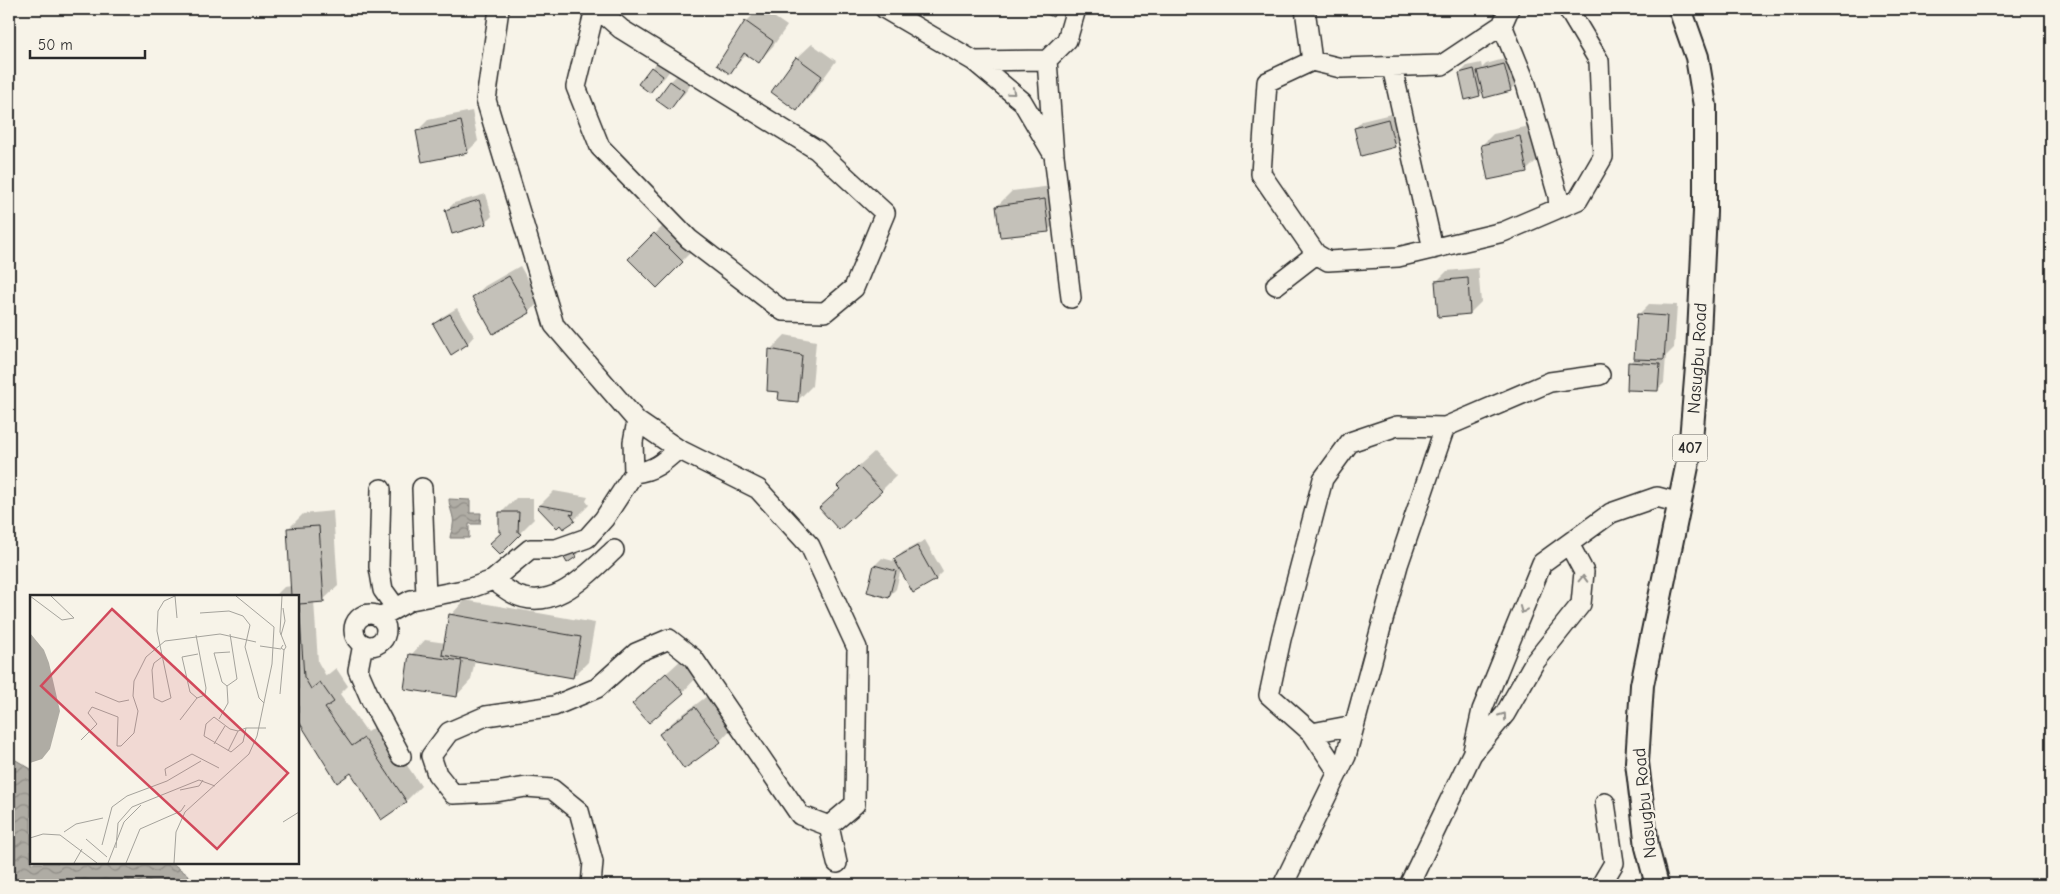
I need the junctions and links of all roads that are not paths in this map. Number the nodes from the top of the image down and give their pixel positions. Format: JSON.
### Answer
{"nodes":[{"id":1,"x":499,"y":9,"type":"edge"},
{"id":2,"x":597,"y":9,"type":"edge"},
{"id":3,"x":885,"y":9,"type":"edge"},
{"id":4,"x":1076,"y":9,"type":"edge"},
{"id":5,"x":1305,"y":9,"type":"edge"},
{"id":6,"x":1568,"y":9,"type":"edge"},
{"id":7,"x":1680,"y":9,"type":"edge"},
{"id":8,"x":1505,"y":17,"type":"edge"},
{"id":9,"x":1047,"y":60,"type":"junction"},
{"id":10,"x":974,"y":61,"type":"junction"},
{"id":11,"x":1312,"y":61,"type":"junction"},
{"id":12,"x":1392,"y":67,"type":"junction"},
{"id":13,"x":1054,"y":155,"type":"junction"},
{"id":14,"x":1559,"y":208,"type":"junction"},
{"id":15,"x":1433,"y":249,"type":"junction"},
{"id":16,"x":1316,"y":254,"type":"junction"},
{"id":17,"x":1276,"y":285,"type":"dead end"},
{"id":18,"x":1072,"y":298,"type":"dead end"},
{"id":19,"x":1600,"y":375,"type":"dead end"},
{"id":20,"x":637,"y":421,"type":"junction"},
{"id":21,"x":1445,"y":427,"type":"junction"},
{"id":22,"x":678,"y":449,"type":"junction"},
{"id":23,"x":634,"y":473,"type":"junction"},
{"id":24,"x":422,"y":488,"type":"dead end"},
{"id":25,"x":380,"y":489,"type":"dead end"},
{"id":26,"x":1680,"y":503,"type":"junction"},
{"id":27,"x":1569,"y":544,"type":"junction"},
{"id":28,"x":614,"y":550,"type":"dead end"},
{"id":29,"x":493,"y":580,"type":"junction"},
{"id":30,"x":426,"y":597,"type":"junction"},
{"id":31,"x":396,"y":608,"type":"junction"},
{"id":32,"x":1506,"y":653,"type":"junction"},
{"id":33,"x":1534,"y":663,"type":"junction"},
{"id":34,"x":1354,"y":725,"type":"junction"},
{"id":35,"x":1312,"y":733,"type":"junction"},
{"id":36,"x":1472,"y":754,"type":"junction"},
{"id":37,"x":401,"y":756,"type":"dead end"},
{"id":38,"x":1338,"y":772,"type":"junction"},
{"id":39,"x":1605,"y":803,"type":"dead end"},
{"id":40,"x":829,"y":826,"type":"junction"},
{"id":41,"x":837,"y":862,"type":"dead end"},
{"id":42,"x":591,"y":885,"type":"edge"},
{"id":43,"x":1283,"y":885,"type":"edge"},
{"id":44,"x":1409,"y":885,"type":"edge"},
{"id":45,"x":1601,"y":885,"type":"edge"},
{"id":46,"x":1657,"y":885,"type":"edge"}],
"edges":[{"from":1,"to":20,"type":"street"},
{"from":2,"to":2,"type":"street"},
{"from":3,"to":10,"type":"street"},
{"from":4,"to":9,"type":"street"},
{"from":5,"to":11,"type":"street"},
{"from":6,"to":14,"type":"street"},
{"from":7,"to":26,"type":"main road","name":"Nasugbu Road","number":"407"},
{"from":8,"to":12,"type":"street"},
{"from":8,"to":14,"type":"street"},
{"from":9,"to":10,"type":"street"},
{"from":9,"to":13,"type":"street"},
{"from":10,"to":13,"type":"street","one_way":true},
{"from":11,"to":12,"type":"street"},
{"from":11,"to":16,"type":"street"},
{"from":12,"to":15,"type":"street"},
{"from":13,"to":18,"type":"street"},
{"from":14,"to":15,"type":"street"},
{"from":15,"to":16,"type":"street"},
{"from":16,"to":17,"type":"street"},
{"from":19,"to":21,"type":"street"},
{"from":20,"to":22,"type":"street"},
{"from":20,"to":23,"type":"street"},
{"from":21,"to":34,"type":"street"},
{"from":21,"to":35,"type":"street"},
{"from":22,"to":23,"type":"street"},
{"from":22,"to":40,"type":"street"},
{"from":23,"to":29,"type":"street"},
{"from":24,"to":30,"type":"street"},
{"from":25,"to":31,"type":"street"},
{"from":26,"to":27,"type":"street"},
{"from":26,"to":46,"type":"main road","name":"Nasugbu Road","number":"407"},
{"from":27,"to":32,"type":"street","one_way":true},
{"from":33,"to":27,"type":"street","one_way":true},
{"from":28,"to":29,"type":"street"},
{"from":29,"to":30,"type":"street"},
{"from":30,"to":31,"type":"street"},
{"from":31,"to":37,"type":"street"},
{"from":32,"to":33,"type":"street"},
{"from":32,"to":36,"type":"street"},
{"from":36,"to":33,"type":"street","one_way":true},
{"from":34,"to":35,"type":"street"},
{"from":34,"to":38,"type":"street"},
{"from":35,"to":38,"type":"street"},
{"from":36,"to":44,"type":"street"},
{"from":38,"to":43,"type":"street"},
{"from":39,"to":45,"type":"street"},
{"from":40,"to":41,"type":"street"},
{"from":40,"to":42,"type":"street"}]}
